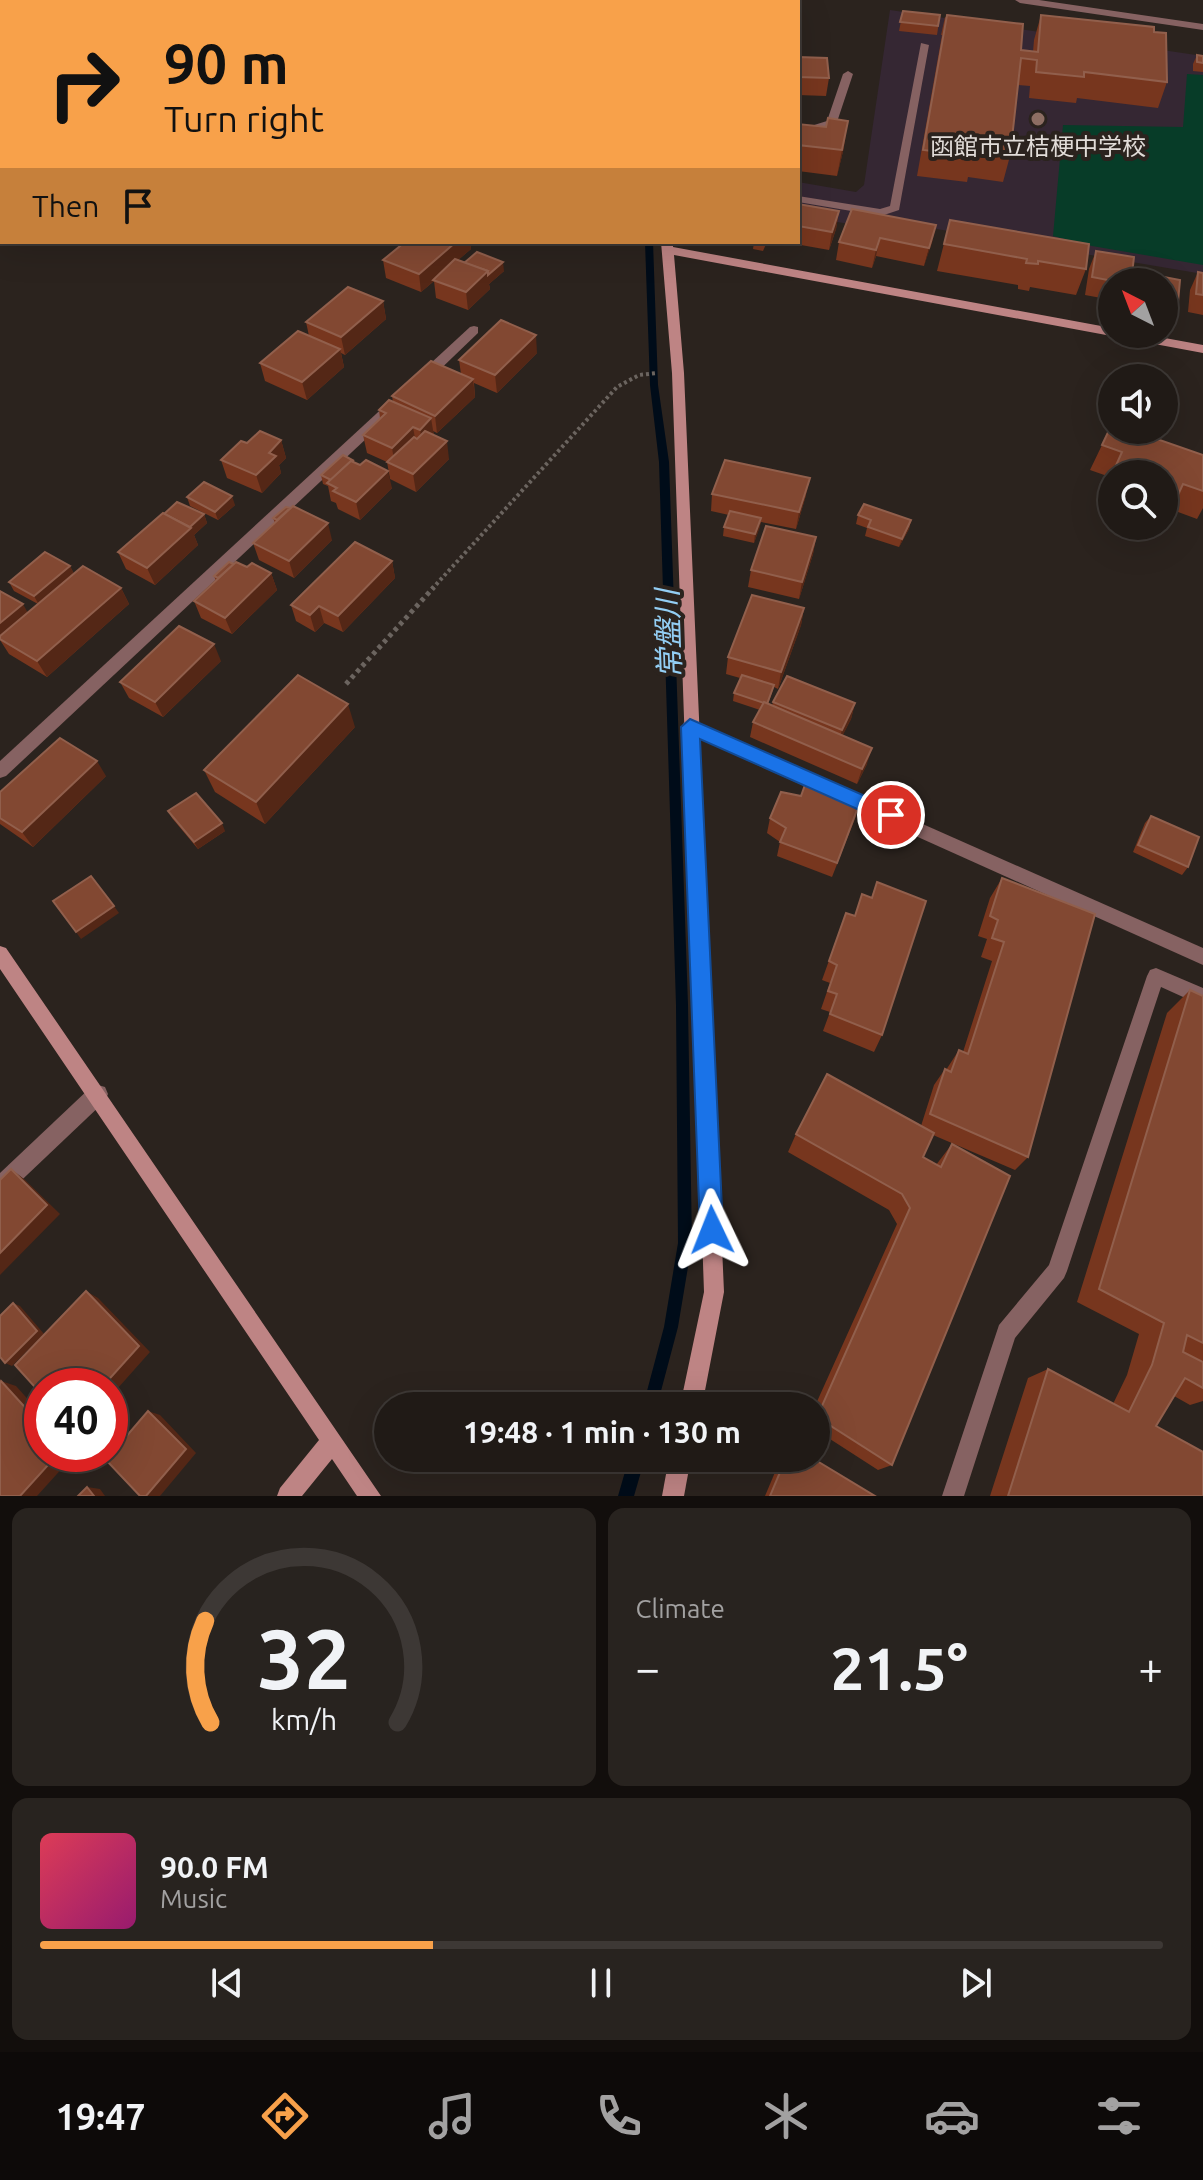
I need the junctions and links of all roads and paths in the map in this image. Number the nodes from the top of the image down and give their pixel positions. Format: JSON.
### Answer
{"nodes":[{"id":1,"x":1020,"y":0,"type":"edge"},
{"id":2,"x":1096,"y":0,"type":"edge"},
{"id":3,"x":1102,"y":12,"type":"junction"},
{"id":4,"x":1203,"y":27,"type":"edge"},
{"id":5,"x":924,"y":45,"type":"dead end"},
{"id":6,"x":848,"y":74,"type":"dead end"},
{"id":7,"x":800,"y":132,"type":"edge"},
{"id":8,"x":800,"y":199,"type":"edge"},
{"id":9,"x":668,"y":246,"type":"edge"},
{"id":10,"x":1098,"y":329,"type":"edge"},
{"id":11,"x":474,"y":330,"type":"dead end"},
{"id":12,"x":1178,"y":344,"type":"edge"},
{"id":13,"x":1203,"y":349,"type":"edge"},
{"id":14,"x":661,"y":373,"type":"dead end"},
{"id":15,"x":346,"y":684,"type":"dead end"},
{"id":16,"x":690,"y":727,"type":"junction"},
{"id":17,"x":0,"y":771,"type":"edge"},
{"id":18,"x":0,"y":954,"type":"edge"},
{"id":19,"x":1203,"y":957,"type":"edge"},
{"id":20,"x":1203,"y":997,"type":"edge"},
{"id":21,"x":98,"y":1094,"type":"junction"},
{"id":22,"x":0,"y":1187,"type":"edge"},
{"id":23,"x":694,"y":1392,"type":"edge"},
{"id":24,"x":331,"y":1443,"type":"junction"},
{"id":25,"x":677,"y":1472,"type":"edge"},
{"id":26,"x":288,"y":1496,"type":"edge"},
{"id":27,"x":370,"y":1496,"type":"edge"},
{"id":28,"x":673,"y":1496,"type":"edge"},
{"id":29,"x":953,"y":1496,"type":"edge"}],
"edges":[{"from":1,"to":3,"type":"street"},
{"from":2,"to":3,"type":"street"},
{"from":3,"to":4,"type":"street"},
{"from":5,"to":8,"type":"street"},
{"from":6,"to":7,"type":"street"},
{"from":9,"to":10,"type":"street"},
{"from":9,"to":16,"type":"street"},
{"from":11,"to":17,"type":"street"},
{"from":12,"to":13,"type":"street"},
{"from":14,"to":15,"type":"path"},
{"from":16,"to":19,"type":"street"},
{"from":16,"to":23,"type":"street"},
{"from":18,"to":21,"type":"street"},
{"from":20,"to":29,"type":"street"},
{"from":21,"to":22,"type":"street"},
{"from":21,"to":24,"type":"street"},
{"from":24,"to":26,"type":"street"},
{"from":24,"to":27,"type":"street"},
{"from":25,"to":28,"type":"street"}]}
